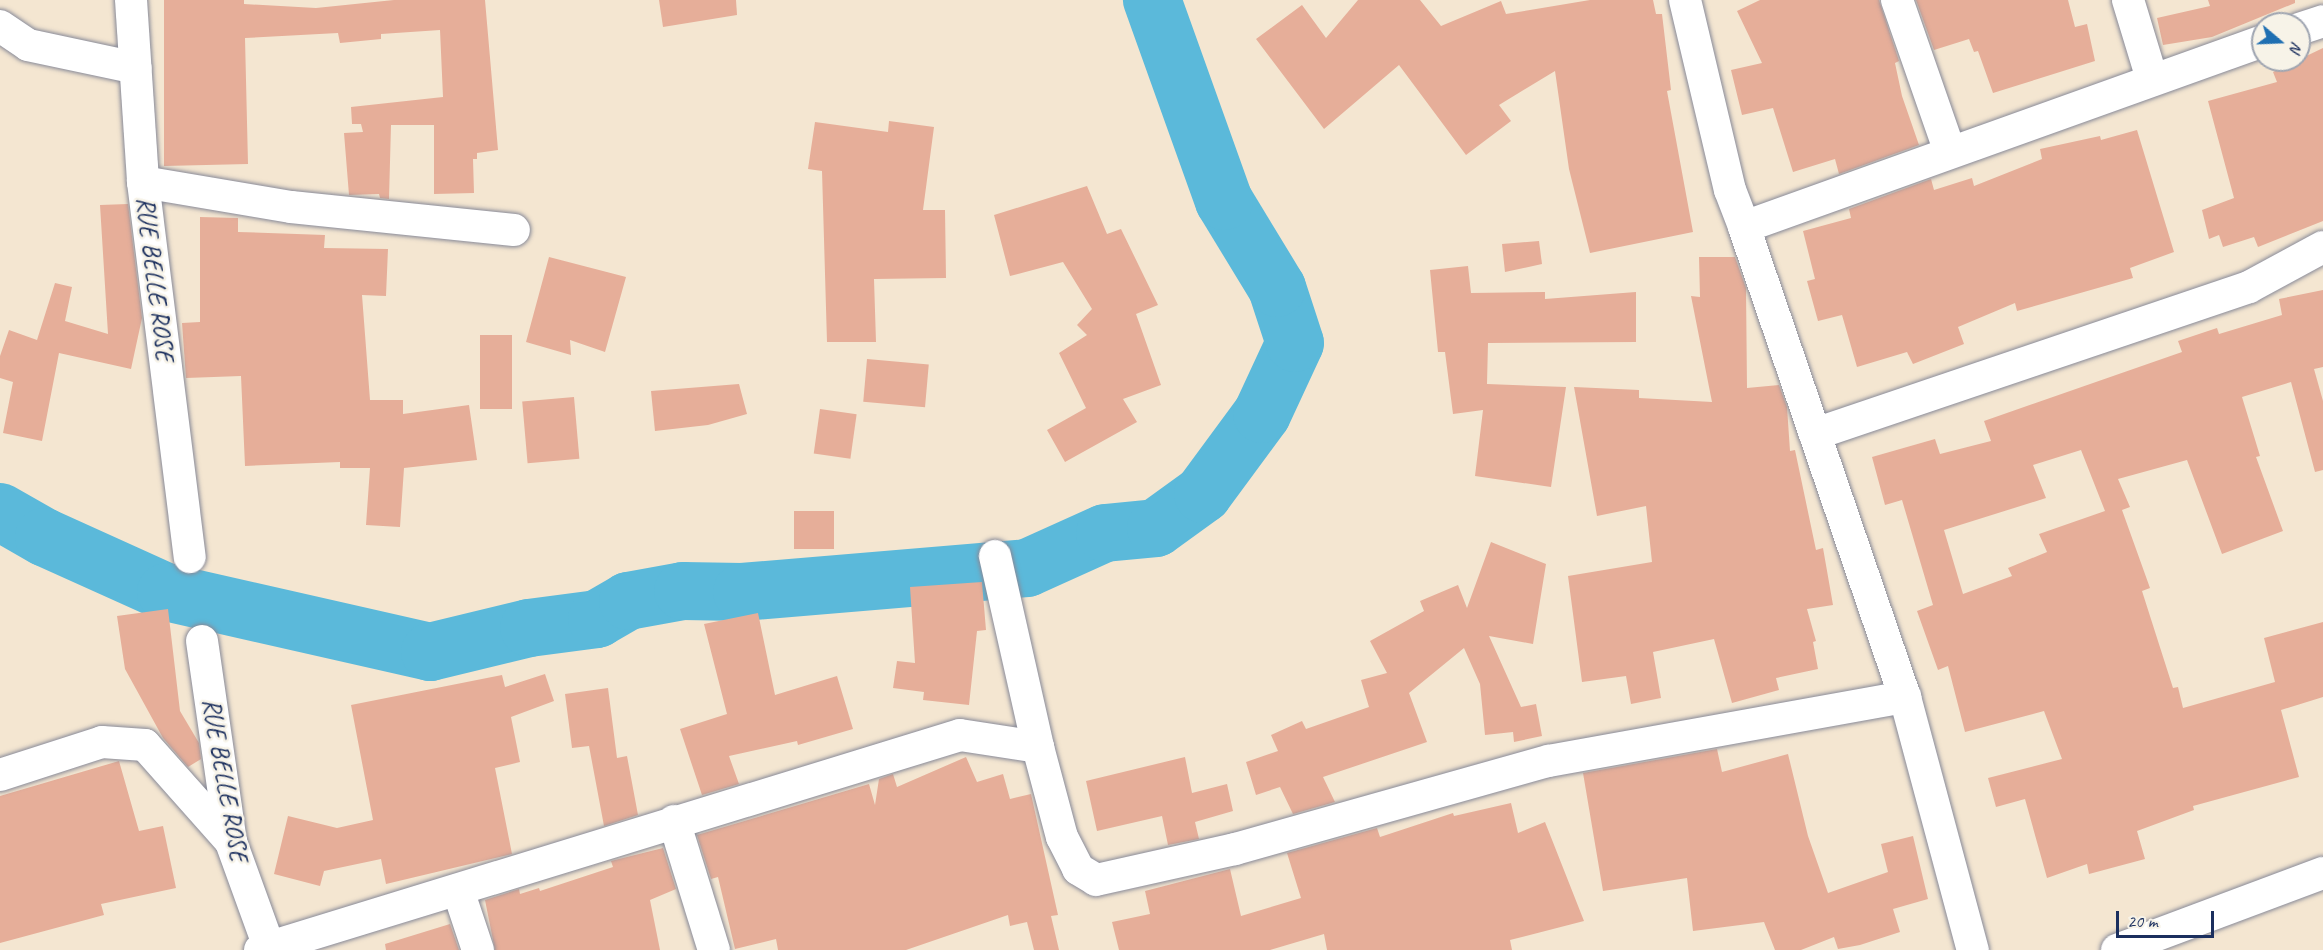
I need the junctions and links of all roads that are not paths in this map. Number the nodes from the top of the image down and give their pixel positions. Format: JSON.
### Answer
{"nodes":[{"id":1,"x":131,"y":0,"type":"edge"},
{"id":2,"x":1685,"y":0,"type":"edge"},
{"id":3,"x":1897,"y":0,"type":"edge"},
{"id":4,"x":2128,"y":0,"type":"edge"},
{"id":5,"x":0,"y":26,"type":"edge"},
{"id":6,"x":2251,"y":45,"type":"edge"},
{"id":7,"x":136,"y":68,"type":"junction"},
{"id":8,"x":2152,"y":79,"type":"junction"},
{"id":9,"x":1950,"y":152,"type":"junction"},
{"id":10,"x":143,"y":182,"type":"junction"},
{"id":11,"x":1744,"y":226,"type":"junction"},
{"id":12,"x":514,"y":230,"type":"dead end"},
{"id":13,"x":2323,"y":247,"type":"edge"},
{"id":14,"x":1815,"y":434,"type":"junction"},
{"id":15,"x":190,"y":556,"type":"dead end"},
{"id":16,"x":997,"y":570,"type":"dead end"},
{"id":17,"x":202,"y":641,"type":"dead end"},
{"id":18,"x":1905,"y":697,"type":"junction"},
{"id":19,"x":1038,"y":747,"type":"junction"},
{"id":20,"x":0,"y":775,"type":"edge"},
{"id":21,"x":674,"y":820,"type":"junction"},
{"id":22,"x":231,"y":842,"type":"junction"},
{"id":23,"x":2323,"y":873,"type":"edge"},
{"id":24,"x":458,"y":890,"type":"junction"},
{"id":25,"x":266,"y":949,"type":"edge"},
{"id":26,"x":478,"y":950,"type":"edge"},
{"id":27,"x":714,"y":950,"type":"edge"},
{"id":28,"x":1973,"y":950,"type":"edge"},
{"id":29,"x":2117,"y":950,"type":"edge"}],
"edges":[{"from":1,"to":7,"type":"street","name":"RUE BELLE ROSE"},
{"from":2,"to":11,"type":"street"},
{"from":3,"to":9,"type":"street"},
{"from":4,"to":8,"type":"street"},
{"from":5,"to":7,"type":"street"},
{"from":6,"to":8,"type":"street"},
{"from":7,"to":10,"type":"street","name":"RUE BELLE ROSE"},
{"from":8,"to":9,"type":"street"},
{"from":9,"to":11,"type":"street"},
{"from":10,"to":12,"type":"street"},
{"from":10,"to":15,"type":"street","name":"RUE BELLE ROSE"},
{"from":11,"to":14,"type":"street"},
{"from":13,"to":14,"type":"street"},
{"from":14,"to":18,"type":"street"},
{"from":16,"to":19,"type":"street"},
{"from":17,"to":22,"type":"street","name":"RUE BELLE ROSE"},
{"from":18,"to":19,"type":"street"},
{"from":18,"to":28,"type":"street"},
{"from":19,"to":21,"type":"street"},
{"from":20,"to":22,"type":"street"},
{"from":21,"to":24,"type":"street"},
{"from":21,"to":27,"type":"street"},
{"from":22,"to":25,"type":"street","name":"RUE BELLE ROSE"},
{"from":23,"to":29,"type":"street"},
{"from":24,"to":25,"type":"street"},
{"from":24,"to":26,"type":"street"}]}
